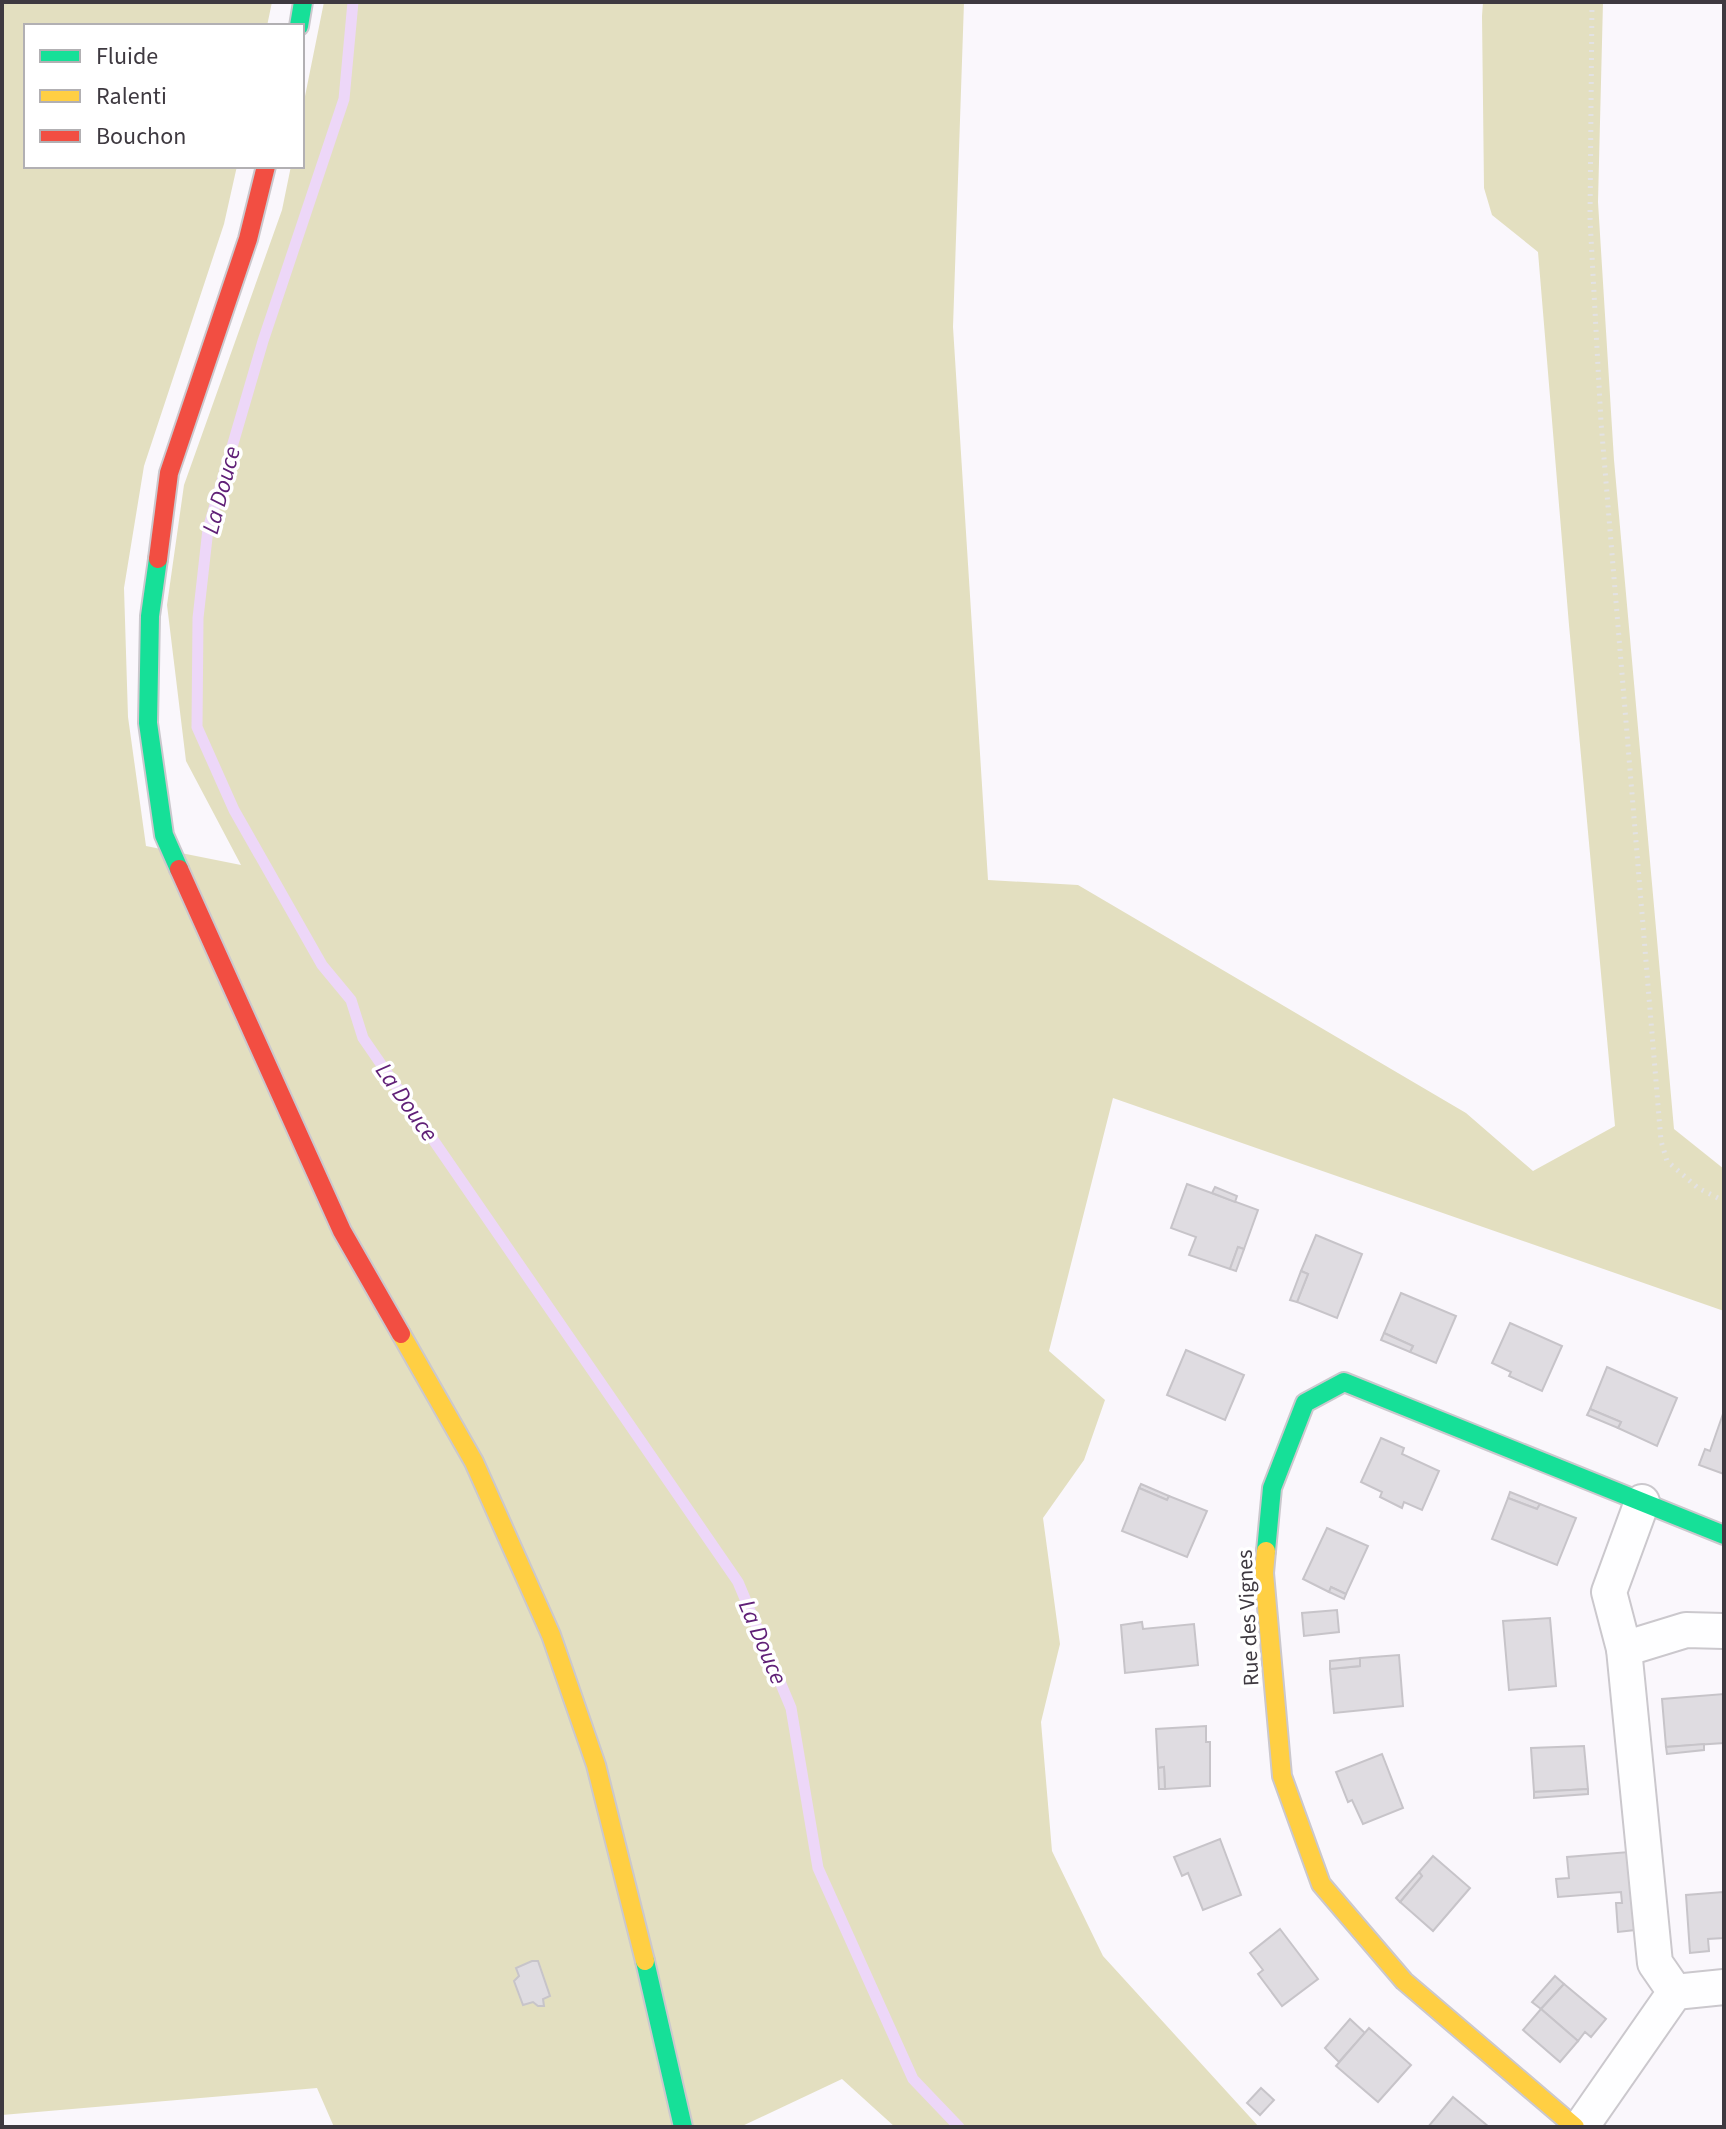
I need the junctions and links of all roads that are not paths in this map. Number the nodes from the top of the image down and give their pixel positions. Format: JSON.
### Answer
{"nodes":[{"id":1,"x":303,"y":2,"type":"edge"},
{"id":2,"x":299,"y":24,"type":"edge"},
{"id":3,"x":266,"y":168,"type":"edge"},
{"id":4,"x":1642,"y":1502,"type":"junction"},
{"id":5,"x":1724,"y":1535,"type":"edge"},
{"id":6,"x":1724,"y":1631,"type":"edge"},
{"id":7,"x":1624,"y":1649,"type":"junction"},
{"id":8,"x":1724,"y":1987,"type":"edge"},
{"id":9,"x":1675,"y":1992,"type":"junction"},
{"id":10,"x":683,"y":2127,"type":"edge"},
{"id":11,"x":1578,"y":2127,"type":"edge"}],
"edges":[{"from":1,"to":2,"type":"street"},
{"from":3,"to":10,"type":"street"},
{"from":4,"to":5,"type":"street","name":"Rue des Vignes"},
{"from":4,"to":7,"type":"street"},
{"from":4,"to":11,"type":"street","name":"Rue des Vignes"},
{"from":6,"to":7,"type":"street"},
{"from":7,"to":9,"type":"street"},
{"from":8,"to":9,"type":"street"},
{"from":9,"to":11,"type":"street"}]}
